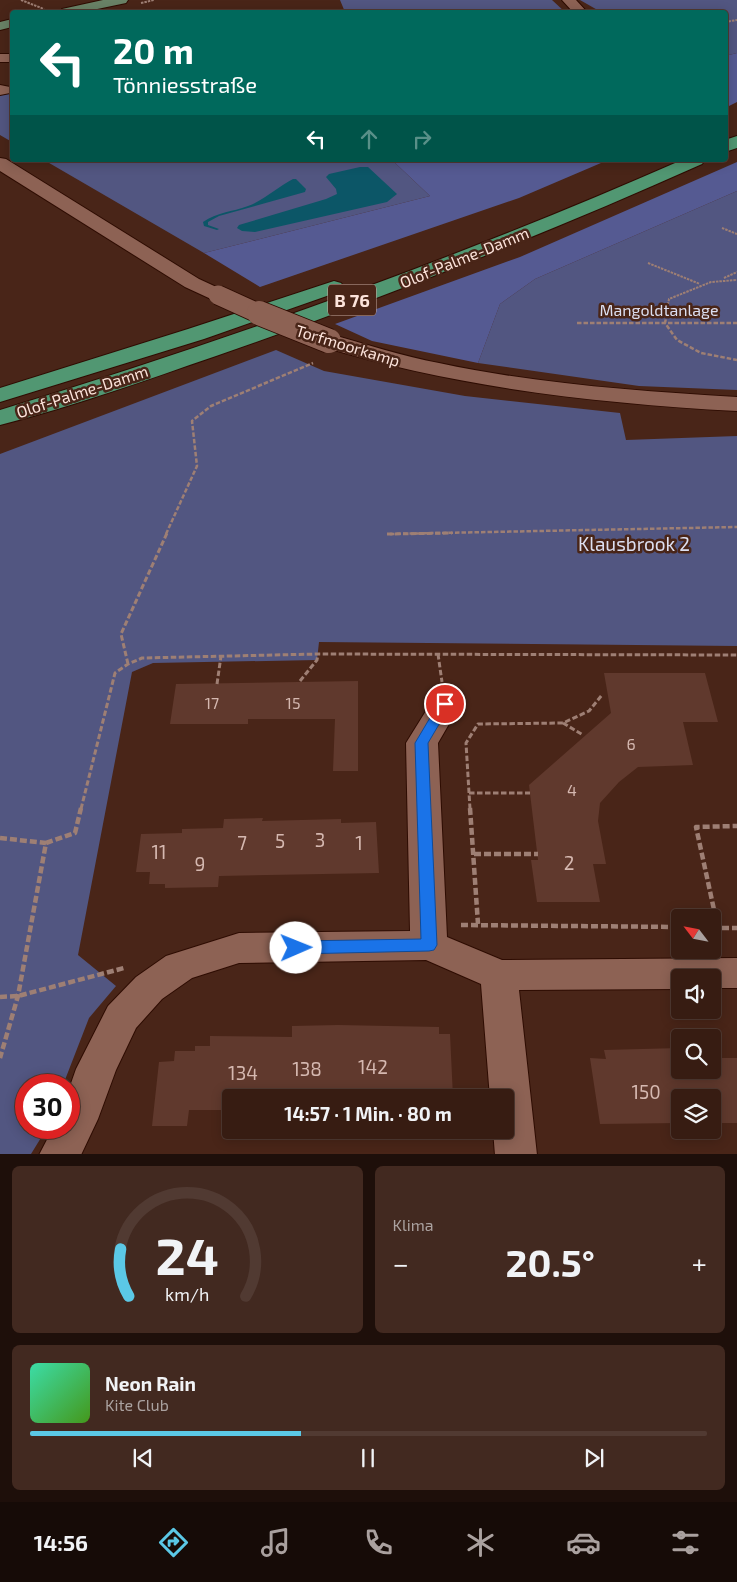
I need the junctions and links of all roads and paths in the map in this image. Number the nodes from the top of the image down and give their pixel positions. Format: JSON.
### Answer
{"nodes":[{"id":1,"x":21,"y":0,"type":"edge"},
{"id":2,"x":121,"y":0,"type":"edge"},
{"id":3,"x":569,"y":0,"type":"edge"},
{"id":4,"x":46,"y":10,"type":"dead end"},
{"id":5,"x":76,"y":10,"type":"edge"},
{"id":6,"x":578,"y":10,"type":"edge"},
{"id":7,"x":648,"y":162,"type":"edge"},
{"id":8,"x":691,"y":162,"type":"edge"},
{"id":9,"x":0,"y":163,"type":"edge"},
{"id":10,"x":722,"y":228,"type":"dead end"},
{"id":11,"x":737,"y":234,"type":"edge"},
{"id":12,"x":404,"y":261,"type":"dead end"},
{"id":13,"x":648,"y":263,"type":"dead end"},
{"id":14,"x":737,"y":272,"type":"edge"},
{"id":15,"x":723,"y":279,"type":"junction"},
{"id":16,"x":737,"y":280,"type":"edge"},
{"id":17,"x":348,"y":281,"type":"dead end"},
{"id":18,"x":701,"y":284,"type":"junction"},
{"id":19,"x":577,"y":323,"type":"dead end"},
{"id":20,"x":665,"y":323,"type":"junction"},
{"id":21,"x":737,"y":323,"type":"edge"},
{"id":22,"x":737,"y":360,"type":"edge"},
{"id":23,"x":318,"y":361,"type":"dead end"},
{"id":24,"x":0,"y":395,"type":"edge"},
{"id":25,"x":737,"y":404,"type":"edge"},
{"id":26,"x":0,"y":418,"type":"edge"},
{"id":27,"x":737,"y":527,"type":"edge"},
{"id":28,"x":388,"y":534,"type":"dead end"},
{"id":29,"x":318,"y":654,"type":"junction"},
{"id":30,"x":737,"y":655,"type":"edge"},
{"id":31,"x":221,"y":656,"type":"junction"},
{"id":32,"x":128,"y":664,"type":"junction"},
{"id":33,"x":300,"y":682,"type":"dead end"},
{"id":34,"x":217,"y":684,"type":"dead end"},
{"id":35,"x":602,"y":695,"type":"dead end"},
{"id":36,"x":445,"y":704,"type":"dead end"},
{"id":37,"x":563,"y":723,"type":"junction"},
{"id":38,"x":584,"y":735,"type":"dead end"},
{"id":39,"x":469,"y":793,"type":"junction"},
{"id":40,"x":530,"y":793,"type":"dead end"},
{"id":41,"x":737,"y":826,"type":"edge"},
{"id":42,"x":0,"y":838,"type":"edge"},
{"id":43,"x":46,"y":843,"type":"junction"},
{"id":44,"x":474,"y":854,"type":"junction"},
{"id":45,"x":538,"y":854,"type":"dead end"},
{"id":46,"x":714,"y":909,"type":"edge"},
{"id":47,"x":478,"y":924,"type":"junction"},
{"id":48,"x":671,"y":927,"type":"edge"},
{"id":49,"x":721,"y":928,"type":"edge"},
{"id":50,"x":737,"y":928,"type":"edge"},
{"id":51,"x":429,"y":945,"type":"junction"},
{"id":52,"x":128,"y":966,"type":"dead end"},
{"id":53,"x":737,"y":973,"type":"edge"},
{"id":54,"x":499,"y":975,"type":"junction"},
{"id":55,"x":18,"y":996,"type":"junction"},
{"id":56,"x":0,"y":997,"type":"edge"},
{"id":57,"x":0,"y":1058,"type":"edge"},
{"id":58,"x":60,"y":1154,"type":"edge"},
{"id":59,"x":516,"y":1154,"type":"edge"}],
"edges":[{"from":1,"to":4,"type":"path"},
{"from":2,"to":5,"type":"main road"},
{"from":3,"to":6,"type":"street"},
{"from":7,"to":12,"type":"highway","name":"Olof-Palme-Damm"},
{"from":8,"to":26,"type":"highway","name":"Olof-Palme-Damm","number":"B 76"},
{"from":9,"to":25,"type":"street","name":"Torfmoorkamp","bridge":true},
{"from":10,"to":11,"type":"path"},
{"from":13,"to":18,"type":"path"},
{"from":14,"to":15,"type":"path"},
{"from":15,"to":16,"type":"path"},
{"from":15,"to":18,"type":"path"},
{"from":17,"to":24,"type":"highway","name":"Olof-Palme-Damm","number":"B 76"},
{"from":18,"to":20,"type":"path"},
{"from":19,"to":20,"type":"path"},
{"from":20,"to":21,"type":"path"},
{"from":20,"to":22,"type":"path"},
{"from":23,"to":32,"type":"path"},
{"from":27,"to":28,"type":"path"},
{"from":29,"to":30,"type":"path"},
{"from":29,"to":31,"type":"path"},
{"from":29,"to":33,"type":"path"},
{"from":31,"to":32,"type":"path"},
{"from":31,"to":34,"type":"path"},
{"from":32,"to":43,"type":"path"},
{"from":35,"to":37,"type":"path"},
{"from":36,"to":51,"type":"street"},
{"from":37,"to":38,"type":"path"},
{"from":37,"to":39,"type":"path"},
{"from":39,"to":40,"type":"path"},
{"from":39,"to":44,"type":"path"},
{"from":41,"to":46,"type":"path"},
{"from":42,"to":43,"type":"path"},
{"from":43,"to":55,"type":"path"},
{"from":44,"to":45,"type":"path"},
{"from":44,"to":47,"type":"path"},
{"from":47,"to":48,"type":"path"},
{"from":47,"to":51,"type":"path"},
{"from":49,"to":50,"type":"path"},
{"from":51,"to":54,"type":"street"},
{"from":51,"to":58,"type":"street"},
{"from":52,"to":55,"type":"path"},
{"from":53,"to":54,"type":"street"},
{"from":54,"to":59,"type":"street"},
{"from":55,"to":56,"type":"path"},
{"from":55,"to":57,"type":"path"}]}
